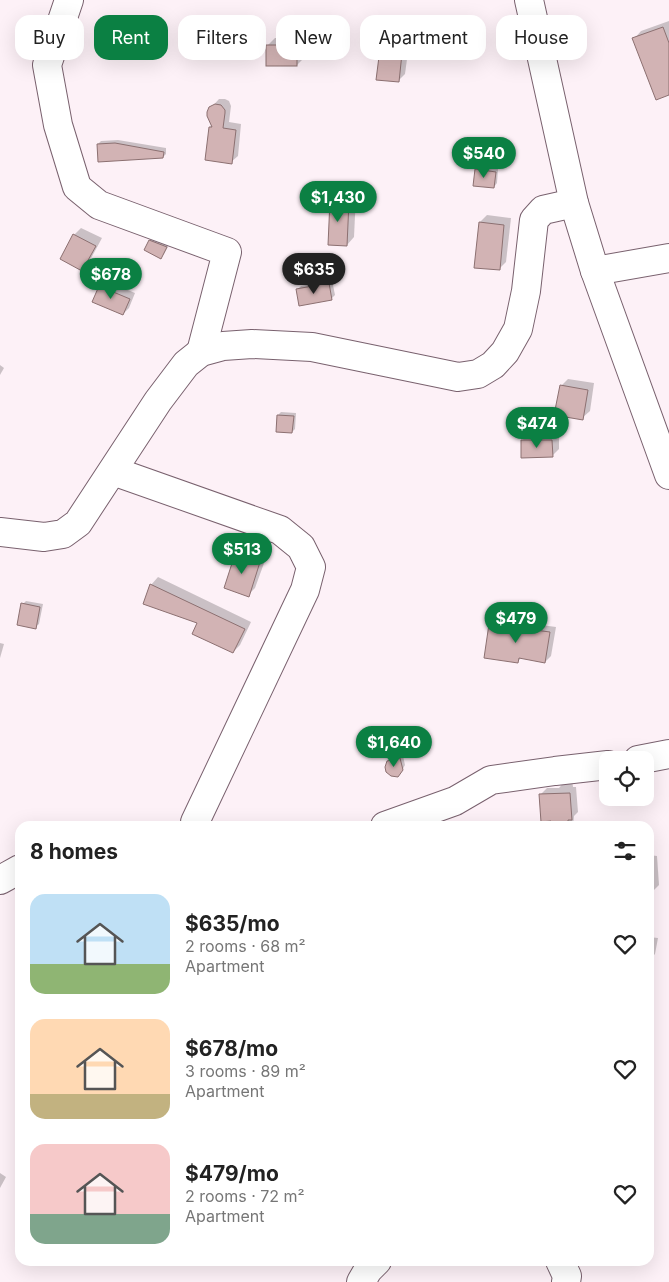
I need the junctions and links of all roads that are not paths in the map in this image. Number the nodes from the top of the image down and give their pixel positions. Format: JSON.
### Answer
{"nodes":[{"id":1,"x":69,"y":0,"type":"edge"},
{"id":2,"x":529,"y":0,"type":"edge"},
{"id":3,"x":574,"y":203,"type":"junction"},
{"id":4,"x":669,"y":258,"type":"edge"},
{"id":5,"x":595,"y":271,"type":"junction"},
{"id":6,"x":200,"y":352,"type":"junction"},
{"id":7,"x":113,"y":470,"type":"junction"},
{"id":8,"x":669,"y":475,"type":"edge"},
{"id":9,"x":0,"y":532,"type":"edge"},
{"id":10,"x":669,"y":754,"type":"edge"},
{"id":11,"x":654,"y":757,"type":"edge"},
{"id":12,"x":599,"y":766,"type":"edge"},
{"id":13,"x":195,"y":821,"type":"edge"},
{"id":14,"x":399,"y":821,"type":"edge"},
{"id":15,"x":15,"y":872,"type":"edge"},
{"id":16,"x":0,"y":880,"type":"edge"},
{"id":17,"x":372,"y":1266,"type":"edge"},
{"id":18,"x":562,"y":1266,"type":"edge"},
{"id":19,"x":361,"y":1282,"type":"edge"},
{"id":20,"x":566,"y":1282,"type":"edge"}],
"edges":[{"from":1,"to":6,"type":"street"},
{"from":2,"to":3,"type":"street"},
{"from":3,"to":5,"type":"street"},
{"from":3,"to":6,"type":"street"},
{"from":4,"to":5,"type":"street"},
{"from":5,"to":8,"type":"street"},
{"from":6,"to":7,"type":"street"},
{"from":7,"to":9,"type":"street"},
{"from":7,"to":13,"type":"street"},
{"from":10,"to":11,"type":"street"},
{"from":12,"to":14,"type":"street"},
{"from":15,"to":16,"type":"street"},
{"from":17,"to":19,"type":"street"},
{"from":18,"to":20,"type":"street"}]}
